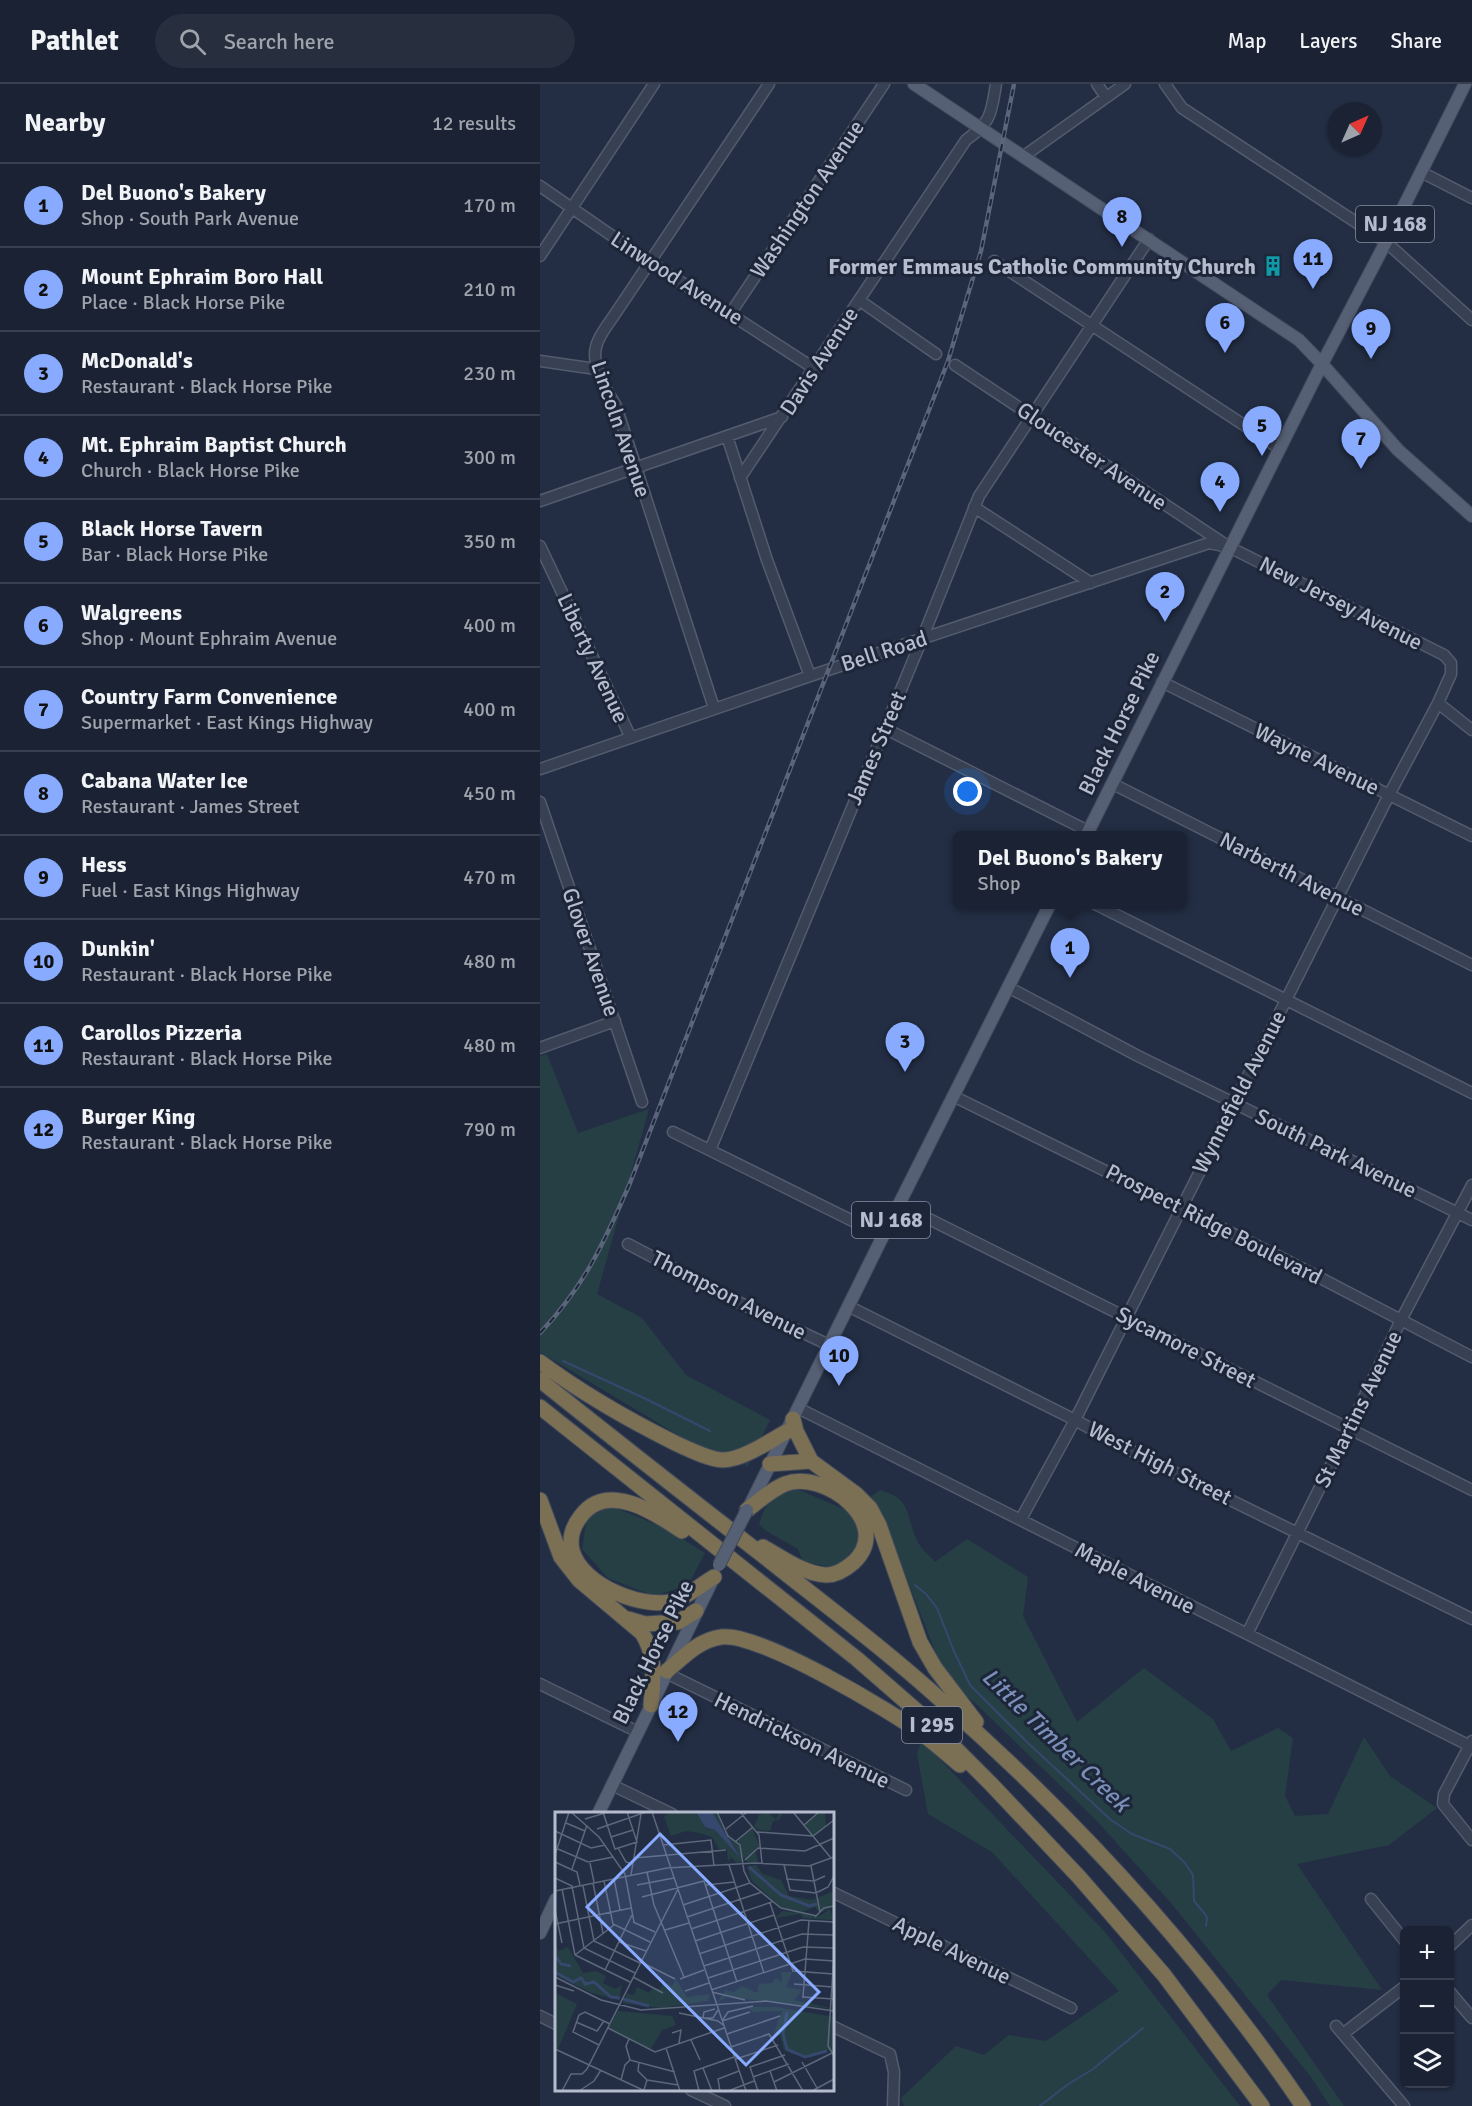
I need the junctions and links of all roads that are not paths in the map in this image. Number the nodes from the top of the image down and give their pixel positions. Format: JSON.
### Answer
{"nodes":[{"id":1,"x":654,"y":84,"type":"edge"},
{"id":2,"x":770,"y":84,"type":"edge"},
{"id":3,"x":884,"y":84,"type":"edge"},
{"id":4,"x":914,"y":84,"type":"edge"},
{"id":5,"x":996,"y":84,"type":"edge"},
{"id":6,"x":1097,"y":84,"type":"edge"},
{"id":7,"x":1125,"y":84,"type":"edge"},
{"id":8,"x":1165,"y":84,"type":"edge"},
{"id":9,"x":1465,"y":84,"type":"edge"},
{"id":10,"x":1106,"y":97,"type":"junction"},
{"id":11,"x":982,"y":128,"type":"junction"},
{"id":12,"x":1024,"y":156,"type":"junction"},
{"id":13,"x":1421,"y":172,"type":"junction"},
{"id":14,"x":540,"y":186,"type":"edge"},
{"id":15,"x":1472,"y":198,"type":"edge"},
{"id":16,"x":572,"y":208,"type":"junction"},
{"id":17,"x":1149,"y":239,"type":"junction"},
{"id":18,"x":1386,"y":242,"type":"junction"},
{"id":19,"x":540,"y":256,"type":"edge"},
{"id":20,"x":994,"y":261,"type":"dead end"},
{"id":21,"x":650,"y":262,"type":"junction"},
{"id":22,"x":859,"y":300,"type":"junction"},
{"id":23,"x":730,"y":314,"type":"junction"},
{"id":24,"x":1472,"y":320,"type":"edge"},
{"id":25,"x":1091,"y":325,"type":"junction"},
{"id":26,"x":936,"y":354,"type":"dead end"},
{"id":27,"x":540,"y":361,"type":"edge"},
{"id":28,"x":1322,"y":364,"type":"junction"},
{"id":29,"x":955,"y":365,"type":"dead end"},
{"id":30,"x":596,"y":369,"type":"junction"},
{"id":31,"x":815,"y":369,"type":"junction"},
{"id":32,"x":1032,"y":416,"type":"junction"},
{"id":33,"x":783,"y":417,"type":"junction"},
{"id":34,"x":726,"y":436,"type":"junction"},
{"id":35,"x":1279,"y":448,"type":"junction"},
{"id":36,"x":635,"y":469,"type":"junction"},
{"id":37,"x":740,"y":478,"type":"junction"},
{"id":38,"x":540,"y":501,"type":"edge"},
{"id":39,"x":974,"y":507,"type":"junction"},
{"id":40,"x":1472,"y":516,"type":"edge"},
{"id":41,"x":540,"y":546,"type":"edge"},
{"id":42,"x":1229,"y":547,"type":"junction"},
{"id":43,"x":1090,"y":583,"type":"junction"},
{"id":44,"x":922,"y":639,"type":"junction"},
{"id":45,"x":1451,"y":663,"type":"joint"},
{"id":46,"x":810,"y":676,"type":"junction"},
{"id":47,"x":1162,"y":682,"type":"junction"},
{"id":48,"x":1438,"y":703,"type":"junction"},
{"id":49,"x":714,"y":708,"type":"junction"},
{"id":50,"x":884,"y":728,"type":"junction"},
{"id":51,"x":1472,"y":730,"type":"edge"},
{"id":52,"x":631,"y":738,"type":"junction"},
{"id":53,"x":540,"y":769,"type":"edge"},
{"id":54,"x":1113,"y":784,"type":"junction"},
{"id":55,"x":1389,"y":795,"type":"junction"},
{"id":56,"x":540,"y":802,"type":"edge"},
{"id":57,"x":1083,"y":831,"type":"edge"},
{"id":58,"x":1088,"y":831,"type":"edge"},
{"id":59,"x":1472,"y":836,"type":"edge"},
{"id":60,"x":1338,"y":897,"type":"junction"},
{"id":61,"x":1047,"y":909,"type":"edge"},
{"id":62,"x":1105,"y":909,"type":"edge"},
{"id":63,"x":1472,"y":965,"type":"edge"},
{"id":64,"x":1008,"y":987,"type":"junction"},
{"id":65,"x":1285,"y":1000,"type":"junction"},
{"id":66,"x":615,"y":1021,"type":"junction"},
{"id":67,"x":540,"y":1048,"type":"edge"},
{"id":68,"x":1472,"y":1093,"type":"edge"},
{"id":69,"x":953,"y":1096,"type":"junction"},
{"id":70,"x":642,"y":1102,"type":"dead end"},
{"id":71,"x":1233,"y":1102,"type":"junction"},
{"id":72,"x":673,"y":1132,"type":"dead end"},
{"id":73,"x":710,"y":1150,"type":"junction"},
{"id":74,"x":1472,"y":1185,"type":"edge"},
{"id":75,"x":899,"y":1204,"type":"junction"},
{"id":76,"x":1180,"y":1207,"type":"junction"},
{"id":77,"x":1458,"y":1213,"type":"junction"},
{"id":78,"x":1472,"y":1220,"type":"edge"},
{"id":79,"x":883,"y":1236,"type":"junction"},
{"id":80,"x":628,"y":1244,"type":"dead end"},
{"id":81,"x":848,"y":1306,"type":"junction"},
{"id":82,"x":1126,"y":1317,"type":"junction"},
{"id":83,"x":1401,"y":1320,"type":"junction"},
{"id":84,"x":829,"y":1345,"type":"junction"},
{"id":85,"x":1472,"y":1357,"type":"edge"},
{"id":86,"x":540,"y":1362,"type":"edge"},
{"id":87,"x":540,"y":1380,"type":"edge"},
{"id":88,"x":540,"y":1407,"type":"edge"},
{"id":89,"x":793,"y":1420,"type":"junction"},
{"id":90,"x":1075,"y":1420,"type":"junction"},
{"id":91,"x":1349,"y":1429,"type":"junction"},
{"id":92,"x":811,"y":1461,"type":"junction"},
{"id":93,"x":770,"y":1464,"type":"junction"},
{"id":94,"x":1472,"y":1490,"type":"edge"},
{"id":95,"x":540,"y":1500,"type":"edge"},
{"id":96,"x":747,"y":1510,"type":"junction"},
{"id":97,"x":707,"y":1512,"type":"junction"},
{"id":98,"x":1021,"y":1519,"type":"junction"},
{"id":99,"x":1298,"y":1532,"type":"junction"},
{"id":100,"x":716,"y":1571,"type":"junction"},
{"id":101,"x":770,"y":1591,"type":"junction"},
{"id":102,"x":696,"y":1611,"type":"junction"},
{"id":103,"x":618,"y":1613,"type":"junction"},
{"id":104,"x":1472,"y":1619,"type":"edge"},
{"id":105,"x":1246,"y":1634,"type":"junction"},
{"id":106,"x":667,"y":1672,"type":"junction"},
{"id":107,"x":540,"y":1684,"type":"edge"},
{"id":108,"x":651,"y":1706,"type":"junction"},
{"id":109,"x":638,"y":1732,"type":"junction"},
{"id":110,"x":1471,"y":1744,"type":"edge"},
{"id":111,"x":998,"y":1751,"type":"junction"},
{"id":112,"x":991,"y":1784,"type":"junction"},
{"id":113,"x":612,"y":1785,"type":"junction"},
{"id":114,"x":906,"y":1790,"type":"dead end"},
{"id":115,"x":599,"y":1812,"type":"edge"},
{"id":116,"x":668,"y":1812,"type":"edge"},
{"id":117,"x":1472,"y":1840,"type":"edge"},
{"id":118,"x":834,"y":1893,"type":"edge"},
{"id":119,"x":1371,"y":1899,"type":"dead end"},
{"id":120,"x":555,"y":1901,"type":"edge"},
{"id":121,"x":1472,"y":1925,"type":"edge"},
{"id":122,"x":540,"y":1933,"type":"edge"},
{"id":123,"x":1400,"y":1935,"type":"edge"},
{"id":124,"x":1454,"y":1941,"type":"edge"},
{"id":125,"x":1400,"y":1990,"type":"edge"},
{"id":126,"x":1454,"y":1998,"type":"edge"},
{"id":127,"x":1071,"y":2008,"type":"dead end"},
{"id":128,"x":540,"y":2016,"type":"edge"},
{"id":129,"x":1472,"y":2018,"type":"edge"},
{"id":130,"x":555,"y":2024,"type":"edge"},
{"id":131,"x":834,"y":2027,"type":"edge"},
{"id":132,"x":693,"y":2091,"type":"edge"},
{"id":133,"x":725,"y":2106,"type":"edge"},
{"id":134,"x":893,"y":2106,"type":"edge"},
{"id":135,"x":1262,"y":2106,"type":"edge"},
{"id":136,"x":1303,"y":2106,"type":"edge"},
{"id":137,"x":1404,"y":2106,"type":"edge"}],
"edges":[{"from":1,"to":16,"type":"street"},
{"from":2,"to":21,"type":"street","name":"Lincoln Avenue"},
{"from":3,"to":23,"type":"street","name":"Washington Avenue"},
{"from":4,"to":11,"type":"main road"},
{"from":5,"to":11,"type":"street"},
{"from":6,"to":10,"type":"street"},
{"from":7,"to":10,"type":"street"},
{"from":8,"to":18,"type":"street"},
{"from":9,"to":13,"type":"main road","name":"Black Horse Pike","number":"NJ 168"},
{"from":10,"to":12,"type":"street"},
{"from":11,"to":12,"type":"main road"},
{"from":11,"to":22,"type":"street","name":"Davis Avenue"},
{"from":12,"to":17,"type":"main road"},
{"from":13,"to":15,"type":"street"},
{"from":13,"to":18,"type":"main road","name":"Black Horse Pike","number":"NJ 168"},
{"from":14,"to":16,"type":"street","name":"Linwood Avenue"},
{"from":16,"to":19,"type":"street"},
{"from":16,"to":21,"type":"street","name":"Linwood Avenue"},
{"from":17,"to":25,"type":"street","name":"James Street"},
{"from":17,"to":28,"type":"main road"},
{"from":18,"to":24,"type":"street"},
{"from":18,"to":28,"type":"main road","name":"Black Horse Pike","number":"NJ 168"},
{"from":20,"to":25,"type":"street"},
{"from":21,"to":23,"type":"street","name":"Linwood Avenue"},
{"from":21,"to":30,"type":"street","name":"Lincoln Avenue"},
{"from":22,"to":26,"type":"street"},
{"from":22,"to":31,"type":"street","name":"Davis Avenue"},
{"from":23,"to":31,"type":"street","name":"Linwood Avenue"},
{"from":25,"to":32,"type":"street","name":"James Street"},
{"from":25,"to":35,"type":"street"},
{"from":27,"to":30,"type":"street"},
{"from":28,"to":35,"type":"main road","name":"Black Horse Pike","number":"NJ 168"},
{"from":28,"to":40,"type":"main road"},
{"from":29,"to":32,"type":"street","name":"Gloucester Avenue"},
{"from":30,"to":36,"type":"street","name":"Lincoln Avenue"},
{"from":31,"to":33,"type":"street","name":"Davis Avenue"},
{"from":32,"to":39,"type":"street","name":"James Street"},
{"from":32,"to":42,"type":"street","name":"Gloucester Avenue"},
{"from":33,"to":34,"type":"street"},
{"from":33,"to":37,"type":"street","name":"Davis Avenue"},
{"from":34,"to":36,"type":"street"},
{"from":34,"to":37,"type":"street"},
{"from":35,"to":42,"type":"main road","name":"Black Horse Pike","number":"NJ 168"},
{"from":36,"to":38,"type":"street"},
{"from":36,"to":49,"type":"street","name":"Lincoln Avenue"},
{"from":37,"to":46,"type":"street"},
{"from":39,"to":43,"type":"street"},
{"from":39,"to":44,"type":"street","name":"James Street"},
{"from":41,"to":52,"type":"street","name":"Liberty Avenue"},
{"from":42,"to":43,"type":"street","name":"Bell Road"},
{"from":42,"to":45,"type":"street","name":"New Jersey Avenue"},
{"from":42,"to":47,"type":"main road","name":"Black Horse Pike","number":"NJ 168"},
{"from":43,"to":44,"type":"street","name":"Bell Road"},
{"from":44,"to":46,"type":"street","name":"Bell Road"},
{"from":44,"to":50,"type":"street","name":"James Street"},
{"from":45,"to":48,"type":"street","name":"Wynnefield Avenue"},
{"from":46,"to":49,"type":"street","name":"Bell Road"},
{"from":47,"to":54,"type":"main road","name":"Black Horse Pike","number":"NJ 168"},
{"from":47,"to":55,"type":"street","name":"Wayne Avenue"},
{"from":48,"to":51,"type":"street"},
{"from":48,"to":55,"type":"street","name":"Wynnefield Avenue"},
{"from":49,"to":52,"type":"street","name":"Bell Road"},
{"from":50,"to":57,"type":"street"},
{"from":50,"to":73,"type":"street","name":"James Street"},
{"from":52,"to":53,"type":"street","name":"Bell Road"},
{"from":54,"to":58,"type":"main road","name":"Black Horse Pike","number":"NJ 168"},
{"from":54,"to":60,"type":"street","name":"Narberth Avenue"},
{"from":55,"to":59,"type":"street","name":"Wayne Avenue"},
{"from":55,"to":60,"type":"street","name":"Wynnefield Avenue"},
{"from":56,"to":66,"type":"street","name":"Glover Avenue"},
{"from":60,"to":63,"type":"street","name":"Narberth Avenue"},
{"from":60,"to":65,"type":"street","name":"Wynnefield Avenue"},
{"from":61,"to":64,"type":"main road","number":"NJ 168"},
{"from":62,"to":65,"type":"street"},
{"from":64,"to":69,"type":"main road","number":"NJ 168"},
{"from":64,"to":71,"type":"street","name":"South Park Avenue"},
{"from":65,"to":68,"type":"street"},
{"from":65,"to":71,"type":"street","name":"Wynnefield Avenue"},
{"from":66,"to":67,"type":"street"},
{"from":66,"to":70,"type":"street","name":"Glover Avenue"},
{"from":69,"to":75,"type":"main road","number":"NJ 168"},
{"from":69,"to":76,"type":"street","name":"Prospect Ridge Boulevard"},
{"from":71,"to":76,"type":"street","name":"Wynnefield Avenue"},
{"from":71,"to":77,"type":"street","name":"South Park Avenue"},
{"from":72,"to":73,"type":"street"},
{"from":73,"to":79,"type":"street"},
{"from":74,"to":77,"type":"street","name":"St Martins Avenue"},
{"from":75,"to":79,"type":"main road","number":"NJ 168"},
{"from":75,"to":82,"type":"street","name":"Sycamore Street"},
{"from":76,"to":82,"type":"street","name":"Wynnefield Avenue"},
{"from":76,"to":83,"type":"street","name":"Prospect Ridge Boulevard"},
{"from":77,"to":78,"type":"street","name":"South Park Avenue"},
{"from":77,"to":83,"type":"street","name":"St Martins Avenue"},
{"from":79,"to":81,"type":"main road","number":"NJ 168"},
{"from":80,"to":84,"type":"street","name":"Thompson Avenue"},
{"from":81,"to":84,"type":"main road","number":"NJ 168"},
{"from":81,"to":90,"type":"street","name":"West High Street"},
{"from":82,"to":90,"type":"street","name":"Wynnefield Avenue"},
{"from":82,"to":91,"type":"street","name":"Sycamore Street"},
{"from":83,"to":85,"type":"street","name":"Prospect Ridge Boulevard"},
{"from":83,"to":91,"type":"street","name":"St Martins Avenue"},
{"from":84,"to":89,"type":"main road","number":"NJ 168"},
{"from":86,"to":89,"type":"highway"},
{"from":87,"to":97,"type":"highway","number":"I 295"},
{"from":88,"to":101,"type":"highway","number":"I 295"},
{"from":89,"to":92,"type":"highway"},
{"from":89,"to":93,"type":"main road","number":"NJ 168"},
{"from":89,"to":98,"type":"street","name":"Maple Avenue"},
{"from":90,"to":98,"type":"street","name":"Wynnefield Avenue"},
{"from":90,"to":99,"type":"street","name":"West High Street"},
{"from":91,"to":94,"type":"street","name":"Sycamore Street"},
{"from":91,"to":99,"type":"street","name":"St Martins Avenue"},
{"from":92,"to":93,"type":"highway"},
{"from":92,"to":111,"type":"highway"},
{"from":93,"to":96,"type":"main road","number":"NJ 168"},
{"from":95,"to":103,"type":"highway"},
{"from":96,"to":97,"type":"highway"},
{"from":96,"to":100,"type":"main road","name":"Black Horse Pike","number":"NJ 168","bridge":true},
{"from":97,"to":111,"type":"highway","number":"I 295"},
{"from":98,"to":105,"type":"street","name":"Maple Avenue"},
{"from":99,"to":104,"type":"street","name":"West High Street"},
{"from":99,"to":105,"type":"street","name":"St Martins Avenue"},
{"from":100,"to":101,"type":"highway"},
{"from":100,"to":102,"type":"main road","name":"Black Horse Pike","number":"NJ 168"},
{"from":101,"to":112,"type":"highway","number":"I 295"},
{"from":102,"to":103,"type":"highway"},
{"from":102,"to":106,"type":"main road","name":"Black Horse Pike","number":"NJ 168"},
{"from":103,"to":108,"type":"highway"},
{"from":105,"to":110,"type":"street","name":"Maple Avenue"},
{"from":106,"to":108,"type":"main road","name":"Black Horse Pike","number":"NJ 168"},
{"from":106,"to":112,"type":"highway"},
{"from":106,"to":114,"type":"street","name":"Hendrickson Avenue"},
{"from":107,"to":109,"type":"street"},
{"from":108,"to":109,"type":"main road","name":"Black Horse Pike","number":"NJ 168"},
{"from":109,"to":113,"type":"main road","name":"Black Horse Pike","number":"NJ 168"},
{"from":110,"to":117,"type":"street"},
{"from":111,"to":136,"type":"highway","number":"I 295"},
{"from":112,"to":135,"type":"highway","number":"I 295"},
{"from":113,"to":115,"type":"main road","name":"Black Horse Pike","number":"NJ 168"},
{"from":113,"to":116,"type":"street"},
{"from":118,"to":127,"type":"street","name":"Apple Avenue"},
{"from":119,"to":123,"type":"street"},
{"from":120,"to":122,"type":"main road"},
{"from":121,"to":124,"type":"street"},
{"from":125,"to":137,"type":"street"},
{"from":126,"to":129,"type":"street"},
{"from":128,"to":130,"type":"street"},
{"from":131,"to":134,"type":"street"},
{"from":132,"to":133,"type":"street"}]}
